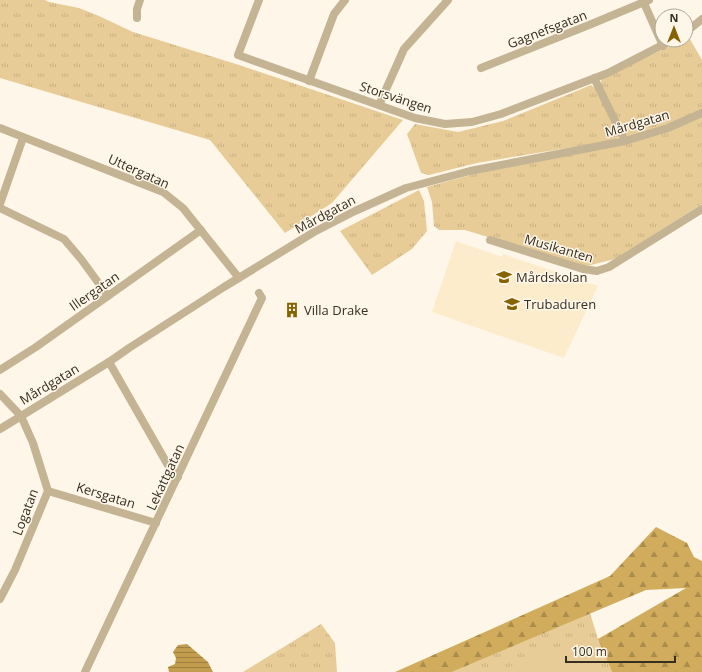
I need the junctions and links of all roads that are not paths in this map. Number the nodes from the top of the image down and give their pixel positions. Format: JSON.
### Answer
{"nodes":[{"id":1,"x":140,"y":0,"type":"edge"},
{"id":2,"x":259,"y":0,"type":"edge"},
{"id":3,"x":345,"y":0,"type":"edge"},
{"id":4,"x":448,"y":0,"type":"edge"},
{"id":5,"x":646,"y":2,"type":"edge"},
{"id":6,"x":137,"y":18,"type":"dead end"},
{"id":7,"x":702,"y":19,"type":"edge"},
{"id":8,"x":654,"y":23,"type":"edge"},
{"id":9,"x":694,"y":26,"type":"edge"},
{"id":10,"x":659,"y":48,"type":"edge"},
{"id":11,"x":481,"y":68,"type":"dead end"},
{"id":12,"x":594,"y":78,"type":"junction"},
{"id":13,"x":309,"y":81,"type":"junction"},
{"id":14,"x":379,"y":105,"type":"junction"},
{"id":15,"x":702,"y":113,"type":"edge"},
{"id":16,"x":0,"y":128,"type":"edge"},
{"id":17,"x":23,"y":138,"type":"junction"},
{"id":18,"x":625,"y":141,"type":"junction"},
{"id":19,"x":0,"y":204,"type":"edge"},
{"id":20,"x":0,"y":208,"type":"edge"},
{"id":21,"x":702,"y":209,"type":"edge"},
{"id":22,"x":201,"y":230,"type":"junction"},
{"id":23,"x":490,"y":240,"type":"dead end"},
{"id":24,"x":239,"y":278,"type":"junction"},
{"id":25,"x":259,"y":293,"type":"dead end"},
{"id":26,"x":108,"y":296,"type":"junction"},
{"id":27,"x":108,"y":362,"type":"junction"},
{"id":28,"x":0,"y":370,"type":"edge"},
{"id":29,"x":0,"y":394,"type":"edge"},
{"id":30,"x":21,"y":416,"type":"junction"},
{"id":31,"x":0,"y":429,"type":"edge"},
{"id":32,"x":178,"y":477,"type":"junction"},
{"id":33,"x":48,"y":491,"type":"junction"},
{"id":34,"x":156,"y":523,"type":"junction"},
{"id":35,"x":0,"y":599,"type":"edge"},
{"id":36,"x":85,"y":672,"type":"edge"}],
"edges":[{"from":1,"to":6,"type":"street"},
{"from":2,"to":13,"type":"street","name":"Storsvängen"},
{"from":3,"to":13,"type":"street"},
{"from":4,"to":14,"type":"street"},
{"from":5,"to":8,"type":"street","name":"Gagnefsgatan"},
{"from":5,"to":11,"type":"street","name":"Gagnefsgatan"},
{"from":7,"to":9,"type":"street"},
{"from":10,"to":12,"type":"street","name":"Storsvängen"},
{"from":12,"to":14,"type":"street","name":"Storsvängen"},
{"from":12,"to":18,"type":"street"},
{"from":13,"to":14,"type":"street","name":"Storsvängen"},
{"from":15,"to":18,"type":"street","name":"Mårdgatan"},
{"from":16,"to":17,"type":"street","name":"Uttergatan"},
{"from":17,"to":19,"type":"street"},
{"from":17,"to":22,"type":"street","name":"Uttergatan"},
{"from":18,"to":24,"type":"street","name":"Mårdgatan"},
{"from":20,"to":26,"type":"street"},
{"from":21,"to":23,"type":"street","name":"Musikanten"},
{"from":22,"to":24,"type":"street","name":"Uttergatan"},
{"from":22,"to":26,"type":"street","name":"Illergatan"},
{"from":24,"to":27,"type":"street","name":"Mårdgatan"},
{"from":25,"to":32,"type":"street","name":"Lekattgatan"},
{"from":26,"to":28,"type":"street","name":"Illergatan"},
{"from":27,"to":30,"type":"street","name":"Mårdgatan"},
{"from":27,"to":32,"type":"street"},
{"from":29,"to":30,"type":"street","name":"Logatan"},
{"from":30,"to":31,"type":"street","name":"Mårdgatan"},
{"from":30,"to":33,"type":"street","name":"Logatan"},
{"from":32,"to":34,"type":"street","name":"Lekattgatan"},
{"from":33,"to":34,"type":"street","name":"Kersgatan"},
{"from":33,"to":35,"type":"street","name":"Logatan"},
{"from":34,"to":36,"type":"street","name":"Lekattgatan"}]}
